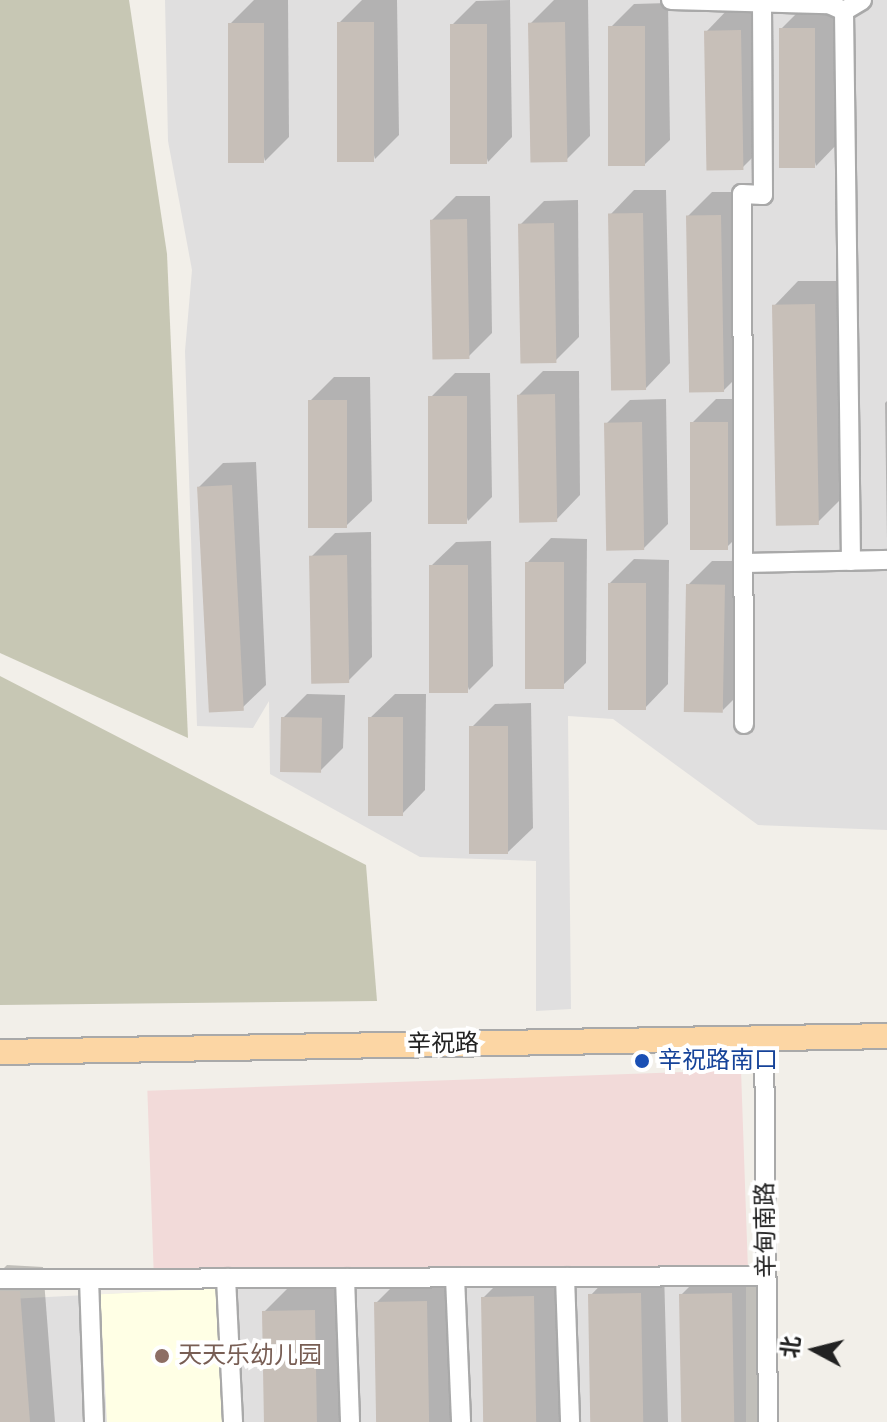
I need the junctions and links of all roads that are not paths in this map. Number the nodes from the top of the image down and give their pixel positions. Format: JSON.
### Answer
{"nodes":[{"id":1,"x":671,"y":0,"type":"edge"},
{"id":2,"x":862,"y":0,"type":"edge"},
{"id":3,"x":762,"y":2,"type":"junction"},
{"id":4,"x":844,"y":11,"type":"junction"},
{"id":5,"x":887,"y":560,"type":"edge"},
{"id":6,"x":851,"y":561,"type":"junction"},
{"id":7,"x":743,"y":563,"type":"junction"},
{"id":8,"x":744,"y":724,"type":"dead end"},
{"id":9,"x":887,"y":1036,"type":"edge"},
{"id":10,"x":764,"y":1038,"type":"junction"},
{"id":11,"x":0,"y":1052,"type":"edge"},
{"id":12,"x":766,"y":1276,"type":"junction"},
{"id":13,"x":455,"y":1277,"type":"junction"},
{"id":14,"x":565,"y":1277,"type":"junction"},
{"id":15,"x":226,"y":1278,"type":"junction"},
{"id":16,"x":345,"y":1278,"type":"junction"},
{"id":17,"x":0,"y":1279,"type":"edge"},
{"id":18,"x":89,"y":1279,"type":"junction"},
{"id":19,"x":94,"y":1422,"type":"edge"},
{"id":20,"x":233,"y":1422,"type":"edge"},
{"id":21,"x":350,"y":1422,"type":"edge"},
{"id":22,"x":461,"y":1422,"type":"edge"},
{"id":23,"x":570,"y":1422,"type":"edge"},
{"id":24,"x":768,"y":1422,"type":"edge"}],
"edges":[{"from":1,"to":3,"type":"street"},
{"from":2,"to":4,"type":"street"},
{"from":3,"to":4,"type":"street"},
{"from":3,"to":7,"type":"street"},
{"from":4,"to":6,"type":"street"},
{"from":5,"to":6,"type":"street"},
{"from":6,"to":7,"type":"street"},
{"from":7,"to":8,"type":"street"},
{"from":9,"to":10,"type":"main road","name":"辛祝路"},
{"from":10,"to":11,"type":"main road","name":"辛祝路"},
{"from":10,"to":12,"type":"street","name":"辛甸南路"},
{"from":12,"to":14,"type":"street"},
{"from":12,"to":24,"type":"street","name":"辛甸南路"},
{"from":13,"to":14,"type":"street"},
{"from":13,"to":16,"type":"street"},
{"from":13,"to":22,"type":"street"},
{"from":14,"to":23,"type":"street"},
{"from":15,"to":16,"type":"street"},
{"from":15,"to":18,"type":"street"},
{"from":15,"to":20,"type":"street"},
{"from":16,"to":21,"type":"street"},
{"from":17,"to":18,"type":"street"},
{"from":18,"to":19,"type":"street"}]}
